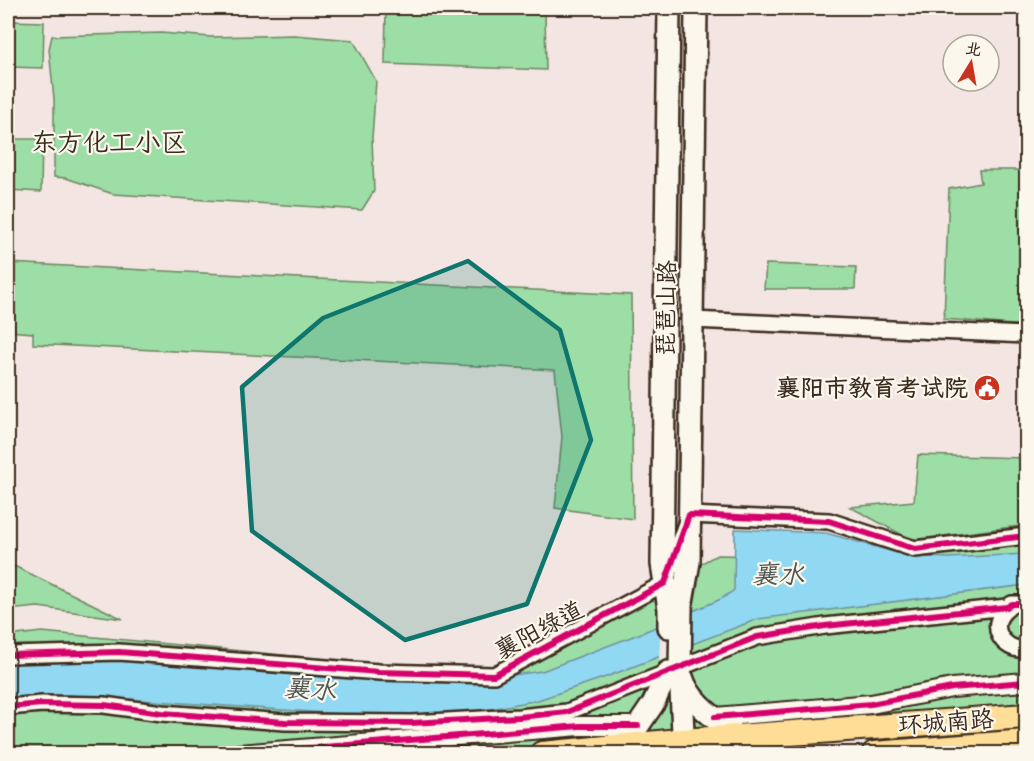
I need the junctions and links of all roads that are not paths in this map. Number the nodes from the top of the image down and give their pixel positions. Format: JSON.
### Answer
{"nodes":[{"id":1,"x":669,"y":8,"type":"edge"},
{"id":2,"x":696,"y":8,"type":"edge"},
{"id":3,"x":692,"y":320,"type":"junction"},
{"id":4,"x":1026,"y":335,"type":"edge"},
{"id":5,"x":689,"y":515,"type":"junction"},
{"id":6,"x":1026,"y":536,"type":"edge"},
{"id":7,"x":665,"y":583,"type":"junction"},
{"id":8,"x":1026,"y":603,"type":"edge"},
{"id":9,"x":1008,"y":608,"type":"dead end"},
{"id":10,"x":675,"y":609,"type":"junction"},
{"id":11,"x":1026,"y":650,"type":"edge"},
{"id":12,"x":8,"y":655,"type":"edge"},
{"id":13,"x":674,"y":670,"type":"junction"},
{"id":14,"x":1026,"y":682,"type":"edge"},
{"id":15,"x":8,"y":707,"type":"edge"},
{"id":16,"x":1026,"y":716,"type":"edge"},
{"id":17,"x":715,"y":717,"type":"junction"},
{"id":18,"x":638,"y":726,"type":"junction"},
{"id":19,"x":739,"y":737,"type":"junction"},
{"id":20,"x":1026,"y":742,"type":"edge"},
{"id":21,"x":611,"y":747,"type":"junction"},
{"id":22,"x":676,"y":747,"type":"edge"},
{"id":23,"x":239,"y":753,"type":"edge"},
{"id":24,"x":542,"y":753,"type":"edge"},
{"id":25,"x":874,"y":753,"type":"edge"}],
"edges":[{"from":1,"to":7,"type":"main road","name":"琵琶山路"},
{"from":2,"to":3,"type":"main road","name":"琵琶山路"},
{"from":3,"to":4,"type":"street"},
{"from":3,"to":5,"type":"main road","name":"琵琶山路"},
{"from":5,"to":6,"type":"street"},
{"from":5,"to":7,"type":"street"},
{"from":5,"to":10,"type":"main road","name":"琵琶山路"},
{"from":7,"to":10,"type":"main road","name":"琵琶山路"},
{"from":7,"to":12,"type":"street","name":"襄阳绿道"},
{"from":8,"to":13,"type":"street"},
{"from":9,"to":11,"type":"street"},
{"from":10,"to":13,"type":"main road"},
{"from":13,"to":15,"type":"street"},
{"from":13,"to":17,"type":"main road"},
{"from":13,"to":18,"type":"main road"},
{"from":13,"to":22,"type":"main road"},
{"from":14,"to":17,"type":"street"},
{"from":16,"to":19,"type":"highway","name":"环城南路"},
{"from":17,"to":19,"type":"main road"},
{"from":18,"to":21,"type":"main road"},
{"from":18,"to":23,"type":"street"},
{"from":19,"to":22,"type":"highway","name":"环城南路"},
{"from":20,"to":25,"type":"highway","name":"环城南路"},
{"from":21,"to":22,"type":"highway","name":"环城南路"},
{"from":21,"to":24,"type":"highway","name":"环城南路"}]}
